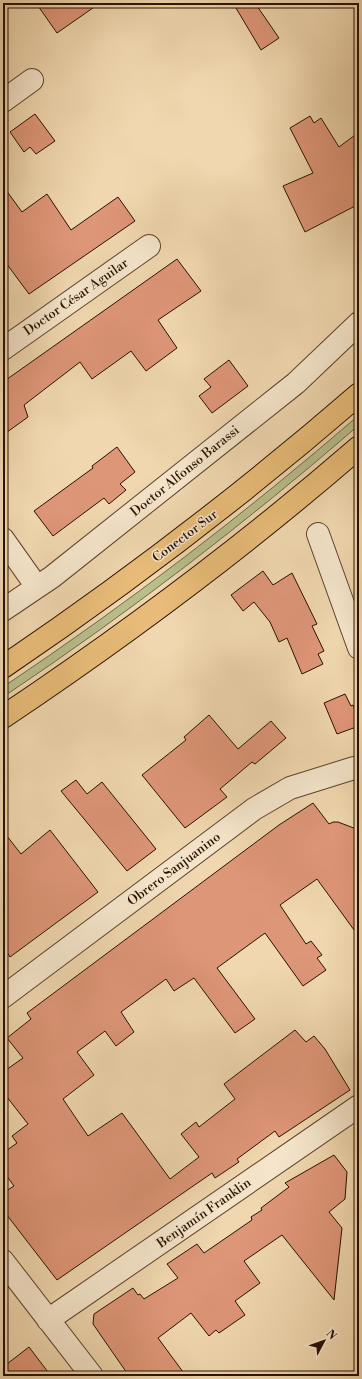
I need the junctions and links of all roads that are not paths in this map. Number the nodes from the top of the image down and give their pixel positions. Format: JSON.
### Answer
{"nodes":[{"id":1,"x":32,"y":80,"type":"dead end"},
{"id":2,"x":3,"y":101,"type":"edge"},
{"id":3,"x":150,"y":246,"type":"dead end"},
{"id":4,"x":359,"y":323,"type":"edge"},
{"id":5,"x":3,"y":349,"type":"edge"},
{"id":6,"x":359,"y":394,"type":"edge"},
{"id":7,"x":359,"y":447,"type":"edge"},
{"id":8,"x":318,"y":534,"type":"dead end"},
{"id":9,"x":3,"y":539,"type":"edge"},
{"id":10,"x":37,"y":587,"type":"junction"},
{"id":11,"x":3,"y":610,"type":"edge"},
{"id":12,"x":359,"y":648,"type":"edge"},
{"id":13,"x":3,"y":667,"type":"edge"},
{"id":14,"x":3,"y":717,"type":"edge"},
{"id":15,"x":359,"y":769,"type":"edge"},
{"id":16,"x":3,"y":997,"type":"edge"},
{"id":17,"x":359,"y":1106,"type":"edge"},
{"id":18,"x":3,"y":1261,"type":"edge"},
{"id":19,"x":48,"y":1320,"type":"junction"},
{"id":20,"x":92,"y":1376,"type":"edge"}],
"edges":[{"from":1,"to":2,"type":"street"},
{"from":3,"to":5,"type":"street","name":"Doctor César Aguilar"},
{"from":4,"to":10,"type":"street","name":"Doctor Alfonso Barassi"},
{"from":6,"to":13,"type":"main road","name":"Conector Sur"},
{"from":7,"to":14,"type":"main road"},
{"from":8,"to":12,"type":"street"},
{"from":9,"to":10,"type":"street"},
{"from":10,"to":11,"type":"street","name":"Doctor Alfonso Barassi"},
{"from":15,"to":16,"type":"street","name":"Obrero Sanjuanino"},
{"from":17,"to":19,"type":"street","name":"Benjamín Franklin"},
{"from":18,"to":19,"type":"street"},
{"from":19,"to":20,"type":"street"}]}
